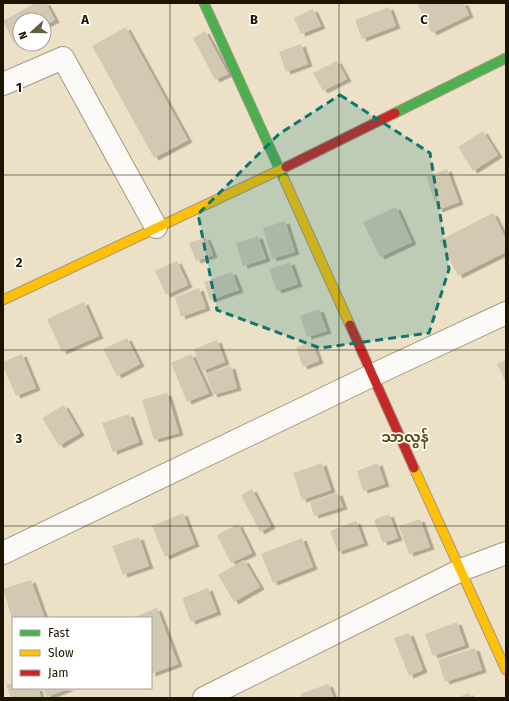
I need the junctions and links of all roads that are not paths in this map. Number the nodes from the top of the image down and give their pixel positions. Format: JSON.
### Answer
{"nodes":[{"id":1,"x":204,"y":3,"type":"edge"},
{"id":2,"x":506,"y":58,"type":"edge"},
{"id":3,"x":3,"y":84,"type":"edge"},
{"id":4,"x":280,"y":170,"type":"junction"},
{"id":5,"x":156,"y":227,"type":"junction"},
{"id":6,"x":3,"y":300,"type":"edge"},
{"id":7,"x":506,"y":313,"type":"edge"},
{"id":8,"x":372,"y":375,"type":"junction"},
{"id":9,"x":3,"y":553,"type":"edge"},
{"id":10,"x":506,"y":553,"type":"edge"},
{"id":11,"x":461,"y":570,"type":"junction"},
{"id":12,"x":506,"y":670,"type":"edge"},
{"id":13,"x":204,"y":698,"type":"edge"}],
"edges":[{"from":1,"to":4,"type":"street"},
{"from":2,"to":4,"type":"street"},
{"from":3,"to":5,"type":"street"},
{"from":4,"to":5,"type":"street"},
{"from":4,"to":8,"type":"street"},
{"from":5,"to":6,"type":"street"},
{"from":7,"to":8,"type":"street"},
{"from":8,"to":9,"type":"street"},
{"from":8,"to":11,"type":"street"},
{"from":10,"to":11,"type":"street"},
{"from":11,"to":12,"type":"street"},
{"from":11,"to":13,"type":"street"}]}
